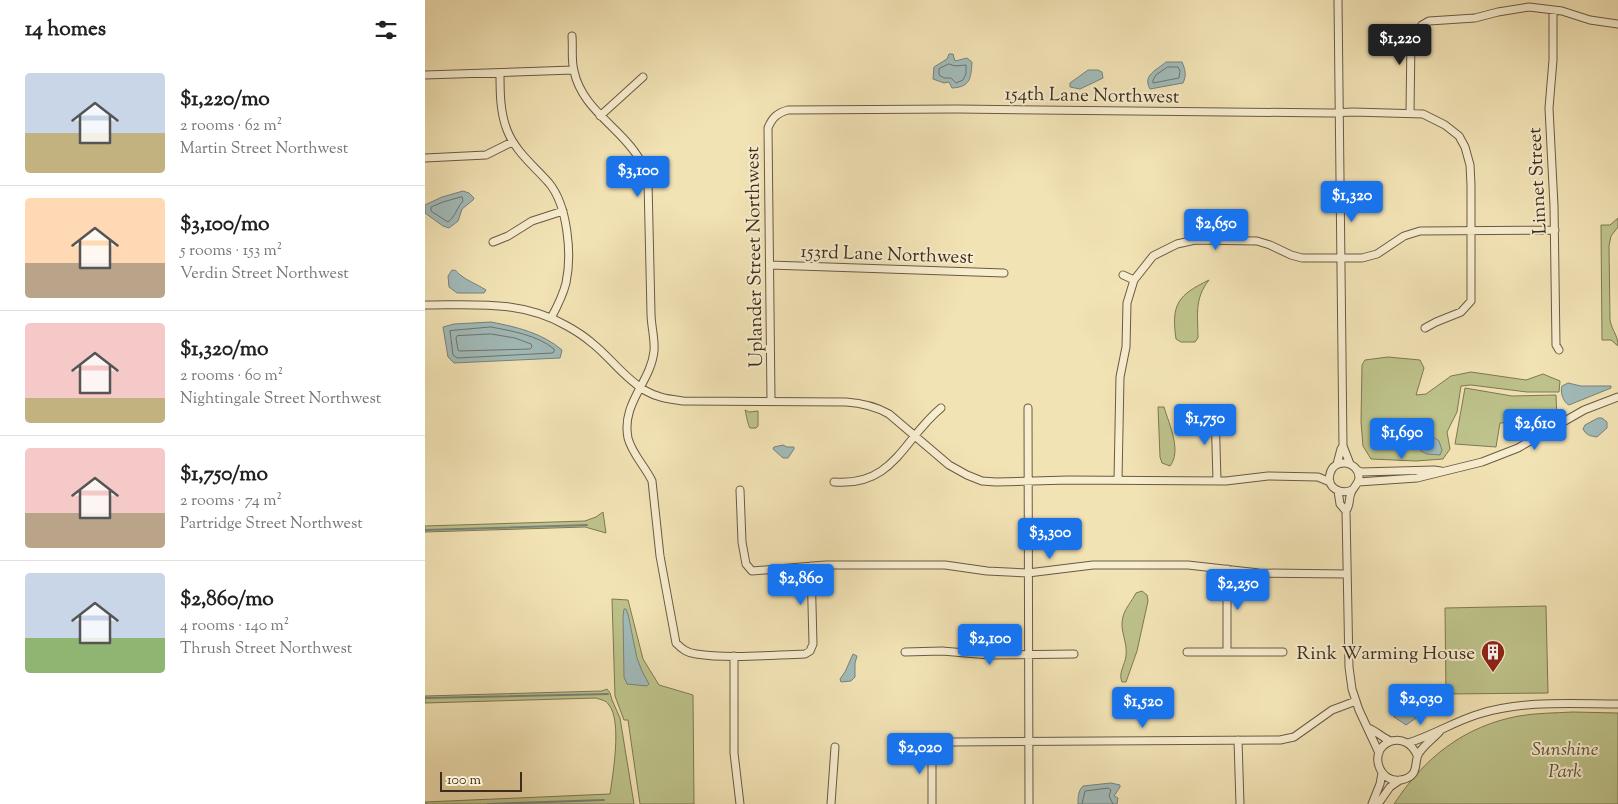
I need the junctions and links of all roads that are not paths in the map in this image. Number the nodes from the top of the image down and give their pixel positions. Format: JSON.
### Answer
{"nodes":[{"id":1,"x":1338,"y":0,"type":"edge"},
{"id":2,"x":1553,"y":10,"type":"junction"},
{"id":3,"x":1618,"y":24,"type":"edge"},
{"id":4,"x":573,"y":36,"type":"dead end"},
{"id":5,"x":573,"y":70,"type":"junction"},
{"id":6,"x":500,"y":73,"type":"junction"},
{"id":7,"x":425,"y":75,"type":"edge"},
{"id":8,"x":643,"y":77,"type":"dead end"},
{"id":9,"x":1340,"y":112,"type":"junction"},
{"id":10,"x":1410,"y":113,"type":"junction"},
{"id":11,"x":776,"y":115,"type":"joint"},
{"id":12,"x":600,"y":116,"type":"junction"},
{"id":13,"x":512,"y":142,"type":"junction"},
{"id":14,"x":425,"y":158,"type":"edge"},
{"id":15,"x":563,"y":211,"type":"junction"},
{"id":16,"x":1555,"y":230,"type":"junction"},
{"id":17,"x":1472,"y":232,"type":"junction"},
{"id":18,"x":493,"y":242,"type":"dead end"},
{"id":19,"x":1342,"y":258,"type":"junction"},
{"id":20,"x":770,"y":265,"type":"junction"},
{"id":21,"x":1004,"y":273,"type":"dead end"},
{"id":22,"x":1123,"y":275,"type":"dead end"},
{"id":23,"x":1134,"y":280,"type":"junction"},
{"id":24,"x":425,"y":305,"type":"edge"},
{"id":25,"x":551,"y":318,"type":"junction"},
{"id":26,"x":1425,"y":328,"type":"dead end"},
{"id":27,"x":1559,"y":350,"type":"dead end"},
{"id":28,"x":640,"y":386,"type":"junction"},
{"id":29,"x":1618,"y":397,"type":"edge"},
{"id":30,"x":771,"y":400,"type":"junction"},
{"id":31,"x":941,"y":408,"type":"dead end"},
{"id":32,"x":1028,"y":408,"type":"dead end"},
{"id":33,"x":1215,"y":410,"type":"dead end"},
{"id":34,"x":914,"y":436,"type":"junction"},
{"id":35,"x":1343,"y":446,"type":"junction"},
{"id":36,"x":1337,"y":464,"type":"junction"},
{"id":37,"x":1350,"y":464,"type":"junction"},
{"id":38,"x":1357,"y":470,"type":"junction"},
{"id":39,"x":1442,"y":471,"type":"junction"},
{"id":40,"x":1330,"y":472,"type":"junction"},
{"id":41,"x":1318,"y":477,"type":"junction"},
{"id":42,"x":1118,"y":480,"type":"junction"},
{"id":43,"x":1217,"y":481,"type":"junction"},
{"id":44,"x":834,"y":482,"type":"dead end"},
{"id":45,"x":1029,"y":482,"type":"junction"},
{"id":46,"x":1330,"y":482,"type":"junction"},
{"id":47,"x":1358,"y":482,"type":"junction"},
{"id":48,"x":740,"y":490,"type":"dead end"},
{"id":49,"x":1352,"y":490,"type":"junction"},
{"id":50,"x":1338,"y":491,"type":"junction"},
{"id":51,"x":1346,"y":511,"type":"junction"},
{"id":52,"x":811,"y":566,"type":"junction"},
{"id":53,"x":1227,"y":569,"type":"junction"},
{"id":54,"x":1029,"y":573,"type":"junction"},
{"id":55,"x":1347,"y":574,"type":"junction"},
{"id":56,"x":905,"y":652,"type":"dead end"},
{"id":57,"x":1187,"y":652,"type":"dead end"},
{"id":58,"x":1227,"y":652,"type":"junction"},
{"id":59,"x":1283,"y":652,"type":"dead end"},
{"id":60,"x":1074,"y":654,"type":"dead end"},
{"id":61,"x":1029,"y":655,"type":"junction"},
{"id":62,"x":734,"y":656,"type":"junction"},
{"id":63,"x":1356,"y":701,"type":"junction"},
{"id":64,"x":1618,"y":704,"type":"edge"},
{"id":65,"x":1368,"y":728,"type":"junction"},
{"id":66,"x":1441,"y":730,"type":"junction"},
{"id":67,"x":1238,"y":740,"type":"junction"},
{"id":68,"x":1029,"y":741,"type":"junction"},
{"id":69,"x":1391,"y":741,"type":"junction"},
{"id":70,"x":1408,"y":743,"type":"junction"},
{"id":71,"x":835,"y":747,"type":"dead end"},
{"id":72,"x":1379,"y":753,"type":"junction"},
{"id":73,"x":1417,"y":755,"type":"junction"},
{"id":74,"x":1382,"y":773,"type":"junction"},
{"id":75,"x":1400,"y":780,"type":"junction"},
{"id":76,"x":740,"y":804,"type":"edge"},
{"id":77,"x":831,"y":804,"type":"edge"},
{"id":78,"x":931,"y":804,"type":"edge"},
{"id":79,"x":1029,"y":804,"type":"edge"},
{"id":80,"x":1239,"y":804,"type":"edge"},
{"id":81,"x":1372,"y":804,"type":"edge"},
{"id":82,"x":1378,"y":804,"type":"edge"}],
"edges":[{"from":1,"to":9,"type":"street"},
{"from":2,"to":3,"type":"street"},
{"from":2,"to":10,"type":"street"},
{"from":2,"to":16,"type":"street","name":"Linnet Street"},
{"from":4,"to":5,"type":"street"},
{"from":5,"to":6,"type":"street"},
{"from":5,"to":12,"type":"street"},
{"from":6,"to":7,"type":"street"},
{"from":6,"to":13,"type":"street"},
{"from":8,"to":12,"type":"street"},
{"from":9,"to":10,"type":"street","name":"154th Lane Northwest"},
{"from":9,"to":11,"type":"street","name":"154th Lane Northwest"},
{"from":9,"to":19,"type":"street"},
{"from":10,"to":17,"type":"street","name":"154th Lane Northwest"},
{"from":11,"to":20,"type":"street","name":"Uplander Street Northwest"},
{"from":12,"to":28,"type":"street"},
{"from":13,"to":14,"type":"street"},
{"from":13,"to":15,"type":"street"},
{"from":15,"to":18,"type":"street"},
{"from":15,"to":25,"type":"street"},
{"from":16,"to":17,"type":"street"},
{"from":16,"to":27,"type":"street","name":"Linnet Street"},
{"from":17,"to":19,"type":"street"},
{"from":17,"to":26,"type":"street","name":"154th Lane Northwest"},
{"from":19,"to":23,"type":"street"},
{"from":19,"to":35,"type":"street"},
{"from":20,"to":21,"type":"street","name":"153rd Lane Northwest"},
{"from":20,"to":30,"type":"street","name":"Uplander Street Northwest"},
{"from":22,"to":23,"type":"street"},
{"from":23,"to":42,"type":"street"},
{"from":24,"to":25,"type":"street"},
{"from":25,"to":28,"type":"street"},
{"from":28,"to":30,"type":"street"},
{"from":28,"to":62,"type":"street"},
{"from":29,"to":39,"type":"street"},
{"from":30,"to":34,"type":"street"},
{"from":31,"to":34,"type":"street"},
{"from":32,"to":45,"type":"street"},
{"from":33,"to":43,"type":"street"},
{"from":34,"to":44,"type":"street"},
{"from":34,"to":45,"type":"street"},
{"from":35,"to":36,"type":"street"},
{"from":35,"to":37,"type":"street"},
{"from":36,"to":37,"type":"street"},
{"from":36,"to":40,"type":"street"},
{"from":37,"to":38,"type":"street"},
{"from":38,"to":39,"type":"street"},
{"from":38,"to":47,"type":"street"},
{"from":39,"to":47,"type":"street"},
{"from":40,"to":41,"type":"street"},
{"from":40,"to":46,"type":"street"},
{"from":41,"to":43,"type":"street"},
{"from":41,"to":46,"type":"street"},
{"from":42,"to":43,"type":"street"},
{"from":42,"to":45,"type":"street"},
{"from":45,"to":54,"type":"street"},
{"from":46,"to":50,"type":"street"},
{"from":47,"to":49,"type":"street"},
{"from":48,"to":52,"type":"street"},
{"from":49,"to":50,"type":"street"},
{"from":49,"to":51,"type":"street"},
{"from":50,"to":51,"type":"street"},
{"from":51,"to":55,"type":"street"},
{"from":52,"to":54,"type":"street"},
{"from":52,"to":62,"type":"street"},
{"from":53,"to":54,"type":"street"},
{"from":53,"to":55,"type":"street"},
{"from":53,"to":58,"type":"street"},
{"from":54,"to":61,"type":"street"},
{"from":55,"to":63,"type":"street"},
{"from":56,"to":61,"type":"street"},
{"from":57,"to":58,"type":"street"},
{"from":58,"to":59,"type":"street"},
{"from":60,"to":61,"type":"street"},
{"from":61,"to":68,"type":"street"},
{"from":62,"to":76,"type":"street"},
{"from":63,"to":65,"type":"street"},
{"from":63,"to":67,"type":"street"},
{"from":64,"to":66,"type":"street"},
{"from":65,"to":69,"type":"street"},
{"from":65,"to":72,"type":"street"},
{"from":66,"to":70,"type":"street"},
{"from":66,"to":73,"type":"street"},
{"from":67,"to":68,"type":"street"},
{"from":67,"to":80,"type":"street"},
{"from":68,"to":78,"type":"street"},
{"from":68,"to":79,"type":"street"},
{"from":69,"to":70,"type":"street"},
{"from":69,"to":72,"type":"street"},
{"from":70,"to":73,"type":"street"},
{"from":71,"to":77,"type":"street"},
{"from":72,"to":74,"type":"street"},
{"from":73,"to":75,"type":"street"},
{"from":74,"to":75,"type":"street"},
{"from":74,"to":81,"type":"street"},
{"from":75,"to":82,"type":"street"}]}
